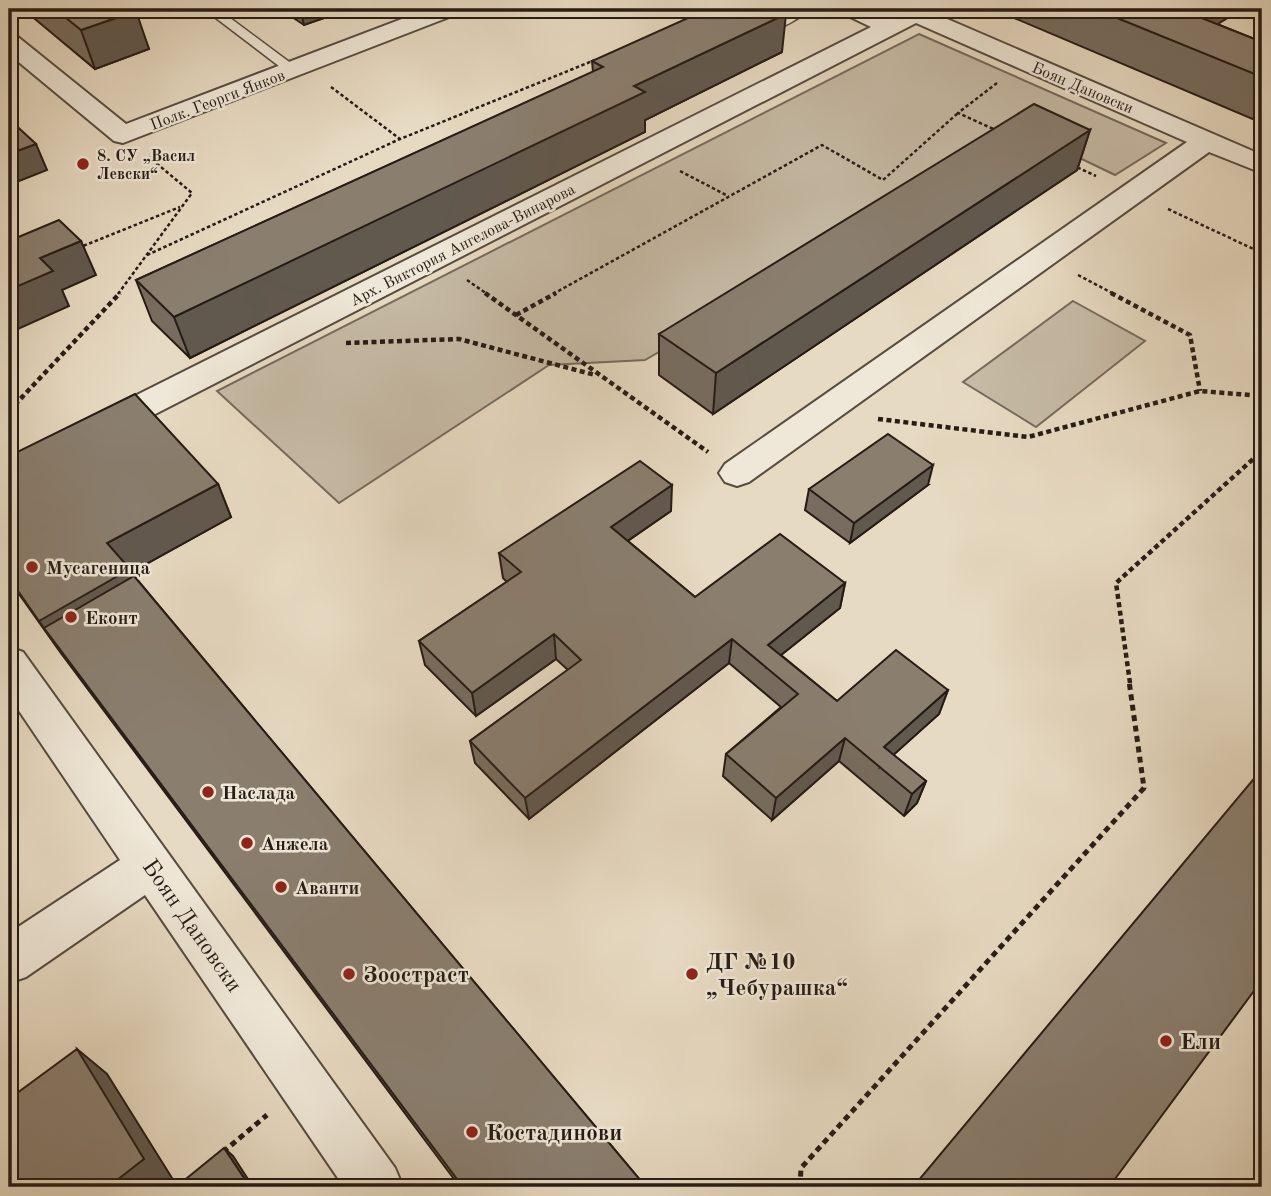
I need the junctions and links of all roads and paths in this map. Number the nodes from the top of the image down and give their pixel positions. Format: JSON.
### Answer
{"nodes":[{"id":1,"x":210,"y":9,"type":"edge"},
{"id":2,"x":449,"y":9,"type":"edge"},
{"id":3,"x":695,"y":9,"type":"edge"},
{"id":4,"x":804,"y":9,"type":"edge"},
{"id":5,"x":852,"y":9,"type":"edge"},
{"id":6,"x":903,"y":17,"type":"edge"},
{"id":7,"x":9,"y":42,"type":"edge"},
{"id":8,"x":605,"y":56,"type":"edge"},
{"id":9,"x":1024,"y":62,"type":"junction"},
{"id":10,"x":298,"y":68,"type":"junction"},
{"id":11,"x":958,"y":113,"type":"junction"},
{"id":12,"x":1002,"y":133,"type":"edge"},
{"id":13,"x":122,"y":135,"type":"junction"},
{"id":14,"x":400,"y":139,"type":"junction"},
{"id":15,"x":1207,"y":141,"type":"junction"},
{"id":16,"x":644,"y":152,"type":"junction"},
{"id":17,"x":1061,"y":160,"type":"edge"},
{"id":18,"x":1262,"y":165,"type":"edge"},
{"id":19,"x":1133,"y":193,"type":"junction"},
{"id":20,"x":728,"y":197,"type":"junction"},
{"id":21,"x":182,"y":207,"type":"junction"},
{"id":22,"x":71,"y":251,"type":"edge"},
{"id":23,"x":1262,"y":253,"type":"edge"},
{"id":24,"x":147,"y":255,"type":"junction"},
{"id":25,"x":436,"y":257,"type":"junction"},
{"id":26,"x":1043,"y":257,"type":"junction"},
{"id":27,"x":516,"y":316,"type":"junction"},
{"id":28,"x":338,"y":344,"type":"dead end"},
{"id":29,"x":599,"y":376,"type":"junction"},
{"id":30,"x":1200,"y":391,"type":"junction"},
{"id":31,"x":1262,"y":396,"type":"edge"},
{"id":32,"x":9,"y":411,"type":"edge"},
{"id":33,"x":817,"y":416,"type":"junction"},
{"id":34,"x":1262,"y":451,"type":"edge"},
{"id":35,"x":737,"y":473,"type":"joint"},
{"id":36,"x":9,"y":474,"type":"edge"},
{"id":37,"x":9,"y":664,"type":"edge"},
{"id":38,"x":151,"y":865,"type":"junction"},
{"id":39,"x":9,"y":960,"type":"edge"},
{"id":40,"x":303,"y":1083,"type":"junction"},
{"id":41,"x":213,"y":1161,"type":"edge"},
{"id":42,"x":376,"y":1187,"type":"edge"},
{"id":43,"x":800,"y":1187,"type":"edge"}],
"edges":[{"from":1,"to":10,"type":"lane"},
{"from":2,"to":10,"type":"street","name":"Полк. Георги Янков"},
{"from":3,"to":4,"type":"lane"},
{"from":5,"to":6,"type":"street","name":"Боян Дановски"},
{"from":6,"to":9,"type":"street","name":"Боян Дановски"},
{"from":6,"to":16,"type":"street","name":"Арх. Виктория Ангелова-Винарова"},
{"from":7,"to":13,"type":"street"},
{"from":8,"to":14,"type":"path"},
{"from":9,"to":11,"type":"path"},
{"from":9,"to":15,"type":"street","name":"Боян Дановски"},
{"from":10,"to":13,"type":"street","name":"Полк. Георги Янков"},
{"from":10,"to":14,"type":"path"},
{"from":11,"to":12,"type":"path"},
{"from":11,"to":20,"type":"path"},
{"from":13,"to":21,"type":"path"},
{"from":14,"to":24,"type":"path"},
{"from":15,"to":18,"type":"street","name":"Боян Дановски"},
{"from":15,"to":19,"type":"street"},
{"from":16,"to":20,"type":"path"},
{"from":16,"to":25,"type":"street","name":"Арх. Виктория Ангелова-Винарова"},
{"from":17,"to":19,"type":"path"},
{"from":19,"to":23,"type":"path"},
{"from":19,"to":26,"type":"street"},
{"from":20,"to":27,"type":"path"},
{"from":21,"to":22,"type":"path"},
{"from":21,"to":24,"type":"path"},
{"from":24,"to":32,"type":"path"},
{"from":25,"to":27,"type":"path"},
{"from":25,"to":36,"type":"street","name":"Арх. Виктория Ангелова-Винарова"},
{"from":26,"to":30,"type":"path"},
{"from":26,"to":33,"type":"street"},
{"from":27,"to":29,"type":"path"},
{"from":28,"to":29,"type":"path"},
{"from":29,"to":35,"type":"path"},
{"from":30,"to":31,"type":"path"},
{"from":30,"to":33,"type":"path"},
{"from":33,"to":35,"type":"street"},
{"from":34,"to":43,"type":"path"},
{"from":37,"to":38,"type":"street","name":"Боян Дановски"},
{"from":38,"to":39,"type":"street"},
{"from":38,"to":40,"type":"street","name":"Боян Дановски"},
{"from":40,"to":41,"type":"path"},
{"from":40,"to":42,"type":"street","name":"Боян Дановски"}]}
